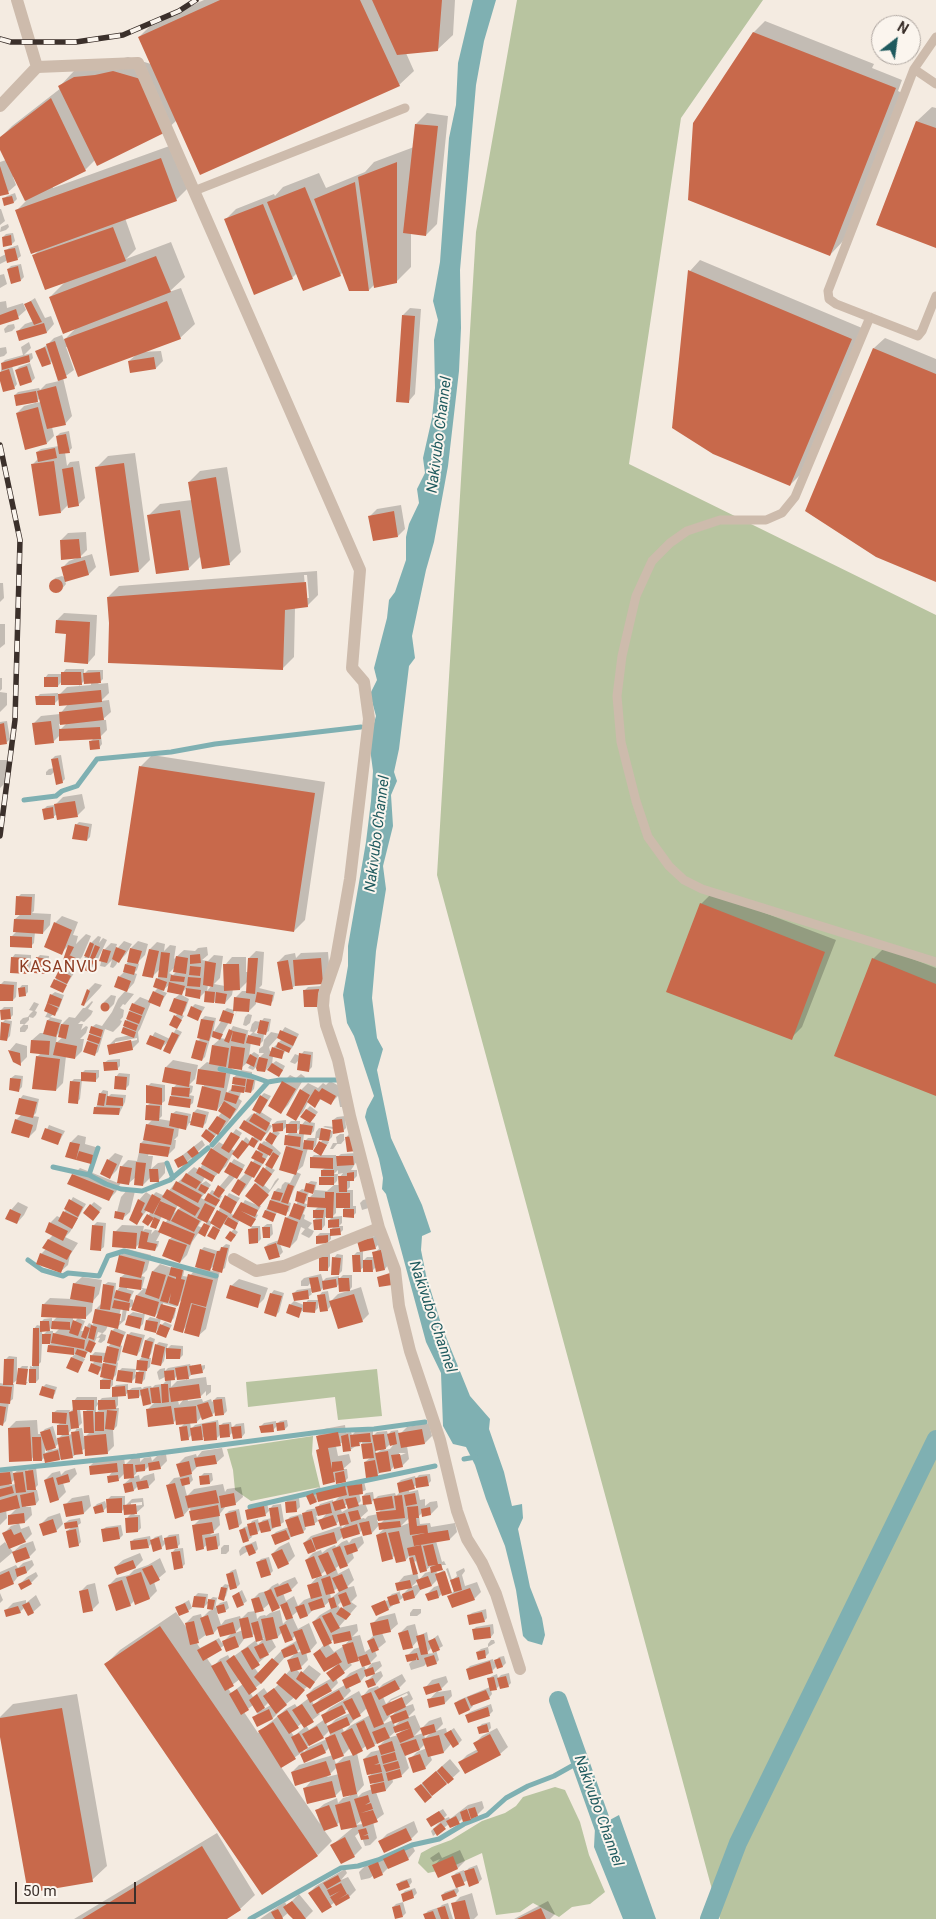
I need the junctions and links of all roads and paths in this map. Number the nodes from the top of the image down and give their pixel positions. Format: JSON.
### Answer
{"nodes":[{"id":1,"x":17,"y":0,"type":"edge"},
{"id":2,"x":936,"y":37,"type":"edge"},
{"id":3,"x":38,"y":67,"type":"junction"},
{"id":4,"x":914,"y":69,"type":"junction"},
{"id":5,"x":936,"y":84,"type":"edge"},
{"id":6,"x":0,"y":106,"type":"edge"},
{"id":7,"x":405,"y":108,"type":"dead end"},
{"id":8,"x":194,"y":191,"type":"junction"},
{"id":9,"x":936,"y":296,"type":"edge"},
{"id":10,"x":870,"y":317,"type":"junction"},
{"id":11,"x":936,"y":962,"type":"edge"},
{"id":12,"x":380,"y":1228,"type":"junction"},
{"id":13,"x":234,"y":1259,"type":"dead end"},
{"id":14,"x":520,"y":1669,"type":"dead end"}],
"edges":[{"from":1,"to":3,"type":"street"},
{"from":2,"to":4,"type":"lane"},
{"from":3,"to":6,"type":"street"},
{"from":3,"to":8,"type":"street"},
{"from":4,"to":5,"type":"lane"},
{"from":4,"to":10,"type":"lane"},
{"from":7,"to":8,"type":"lane"},
{"from":8,"to":12,"type":"street"},
{"from":9,"to":10,"type":"lane"},
{"from":10,"to":11,"type":"lane"},
{"from":12,"to":13,"type":"street"},
{"from":12,"to":14,"type":"street"}]}
